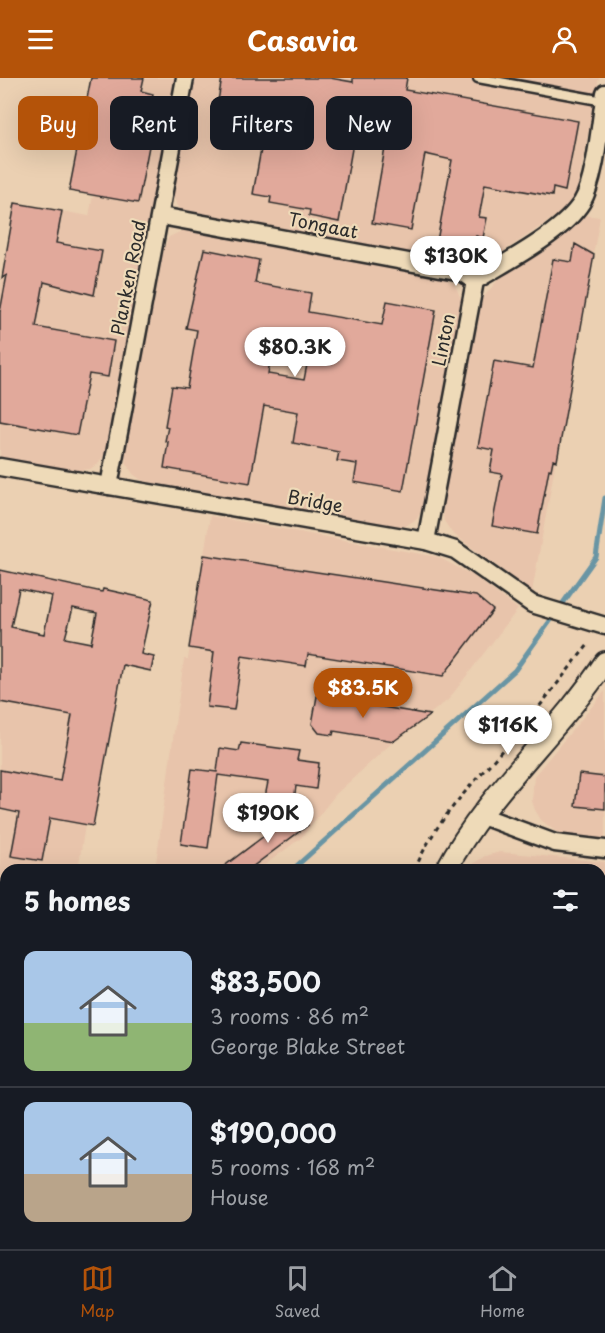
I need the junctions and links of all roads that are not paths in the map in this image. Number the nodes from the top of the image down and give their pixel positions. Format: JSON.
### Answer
{"nodes":[{"id":1,"x":185,"y":78,"type":"edge"},
{"id":2,"x":478,"y":78,"type":"edge"},
{"id":3,"x":604,"y":97,"type":"edge"},
{"id":4,"x":161,"y":216,"type":"junction"},
{"id":5,"x":475,"y":281,"type":"junction"},
{"id":6,"x":0,"y":467,"type":"edge"},
{"id":7,"x":110,"y":486,"type":"junction"},
{"id":8,"x":426,"y":541,"type":"junction"},
{"id":9,"x":597,"y":625,"type":"edge"},
{"id":10,"x":605,"y":662,"type":"edge"},
{"id":11,"x":482,"y":816,"type":"junction"},
{"id":12,"x":605,"y":849,"type":"edge"},
{"id":13,"x":449,"y":864,"type":"edge"}],
"edges":[{"from":1,"to":4,"type":"street","name":"Planken Road"},
{"from":2,"to":3,"type":"lane"},
{"from":3,"to":5,"type":"street"},
{"from":4,"to":5,"type":"street","name":"Tongaat"},
{"from":4,"to":7,"type":"street","name":"Planken Road"},
{"from":5,"to":8,"type":"street","name":"Linton"},
{"from":6,"to":7,"type":"street","name":"Bridge"},
{"from":7,"to":8,"type":"street","name":"Bridge"},
{"from":8,"to":9,"type":"street","name":"Bridge"},
{"from":10,"to":11,"type":"street"},
{"from":11,"to":12,"type":"street"},
{"from":11,"to":13,"type":"street"}]}
